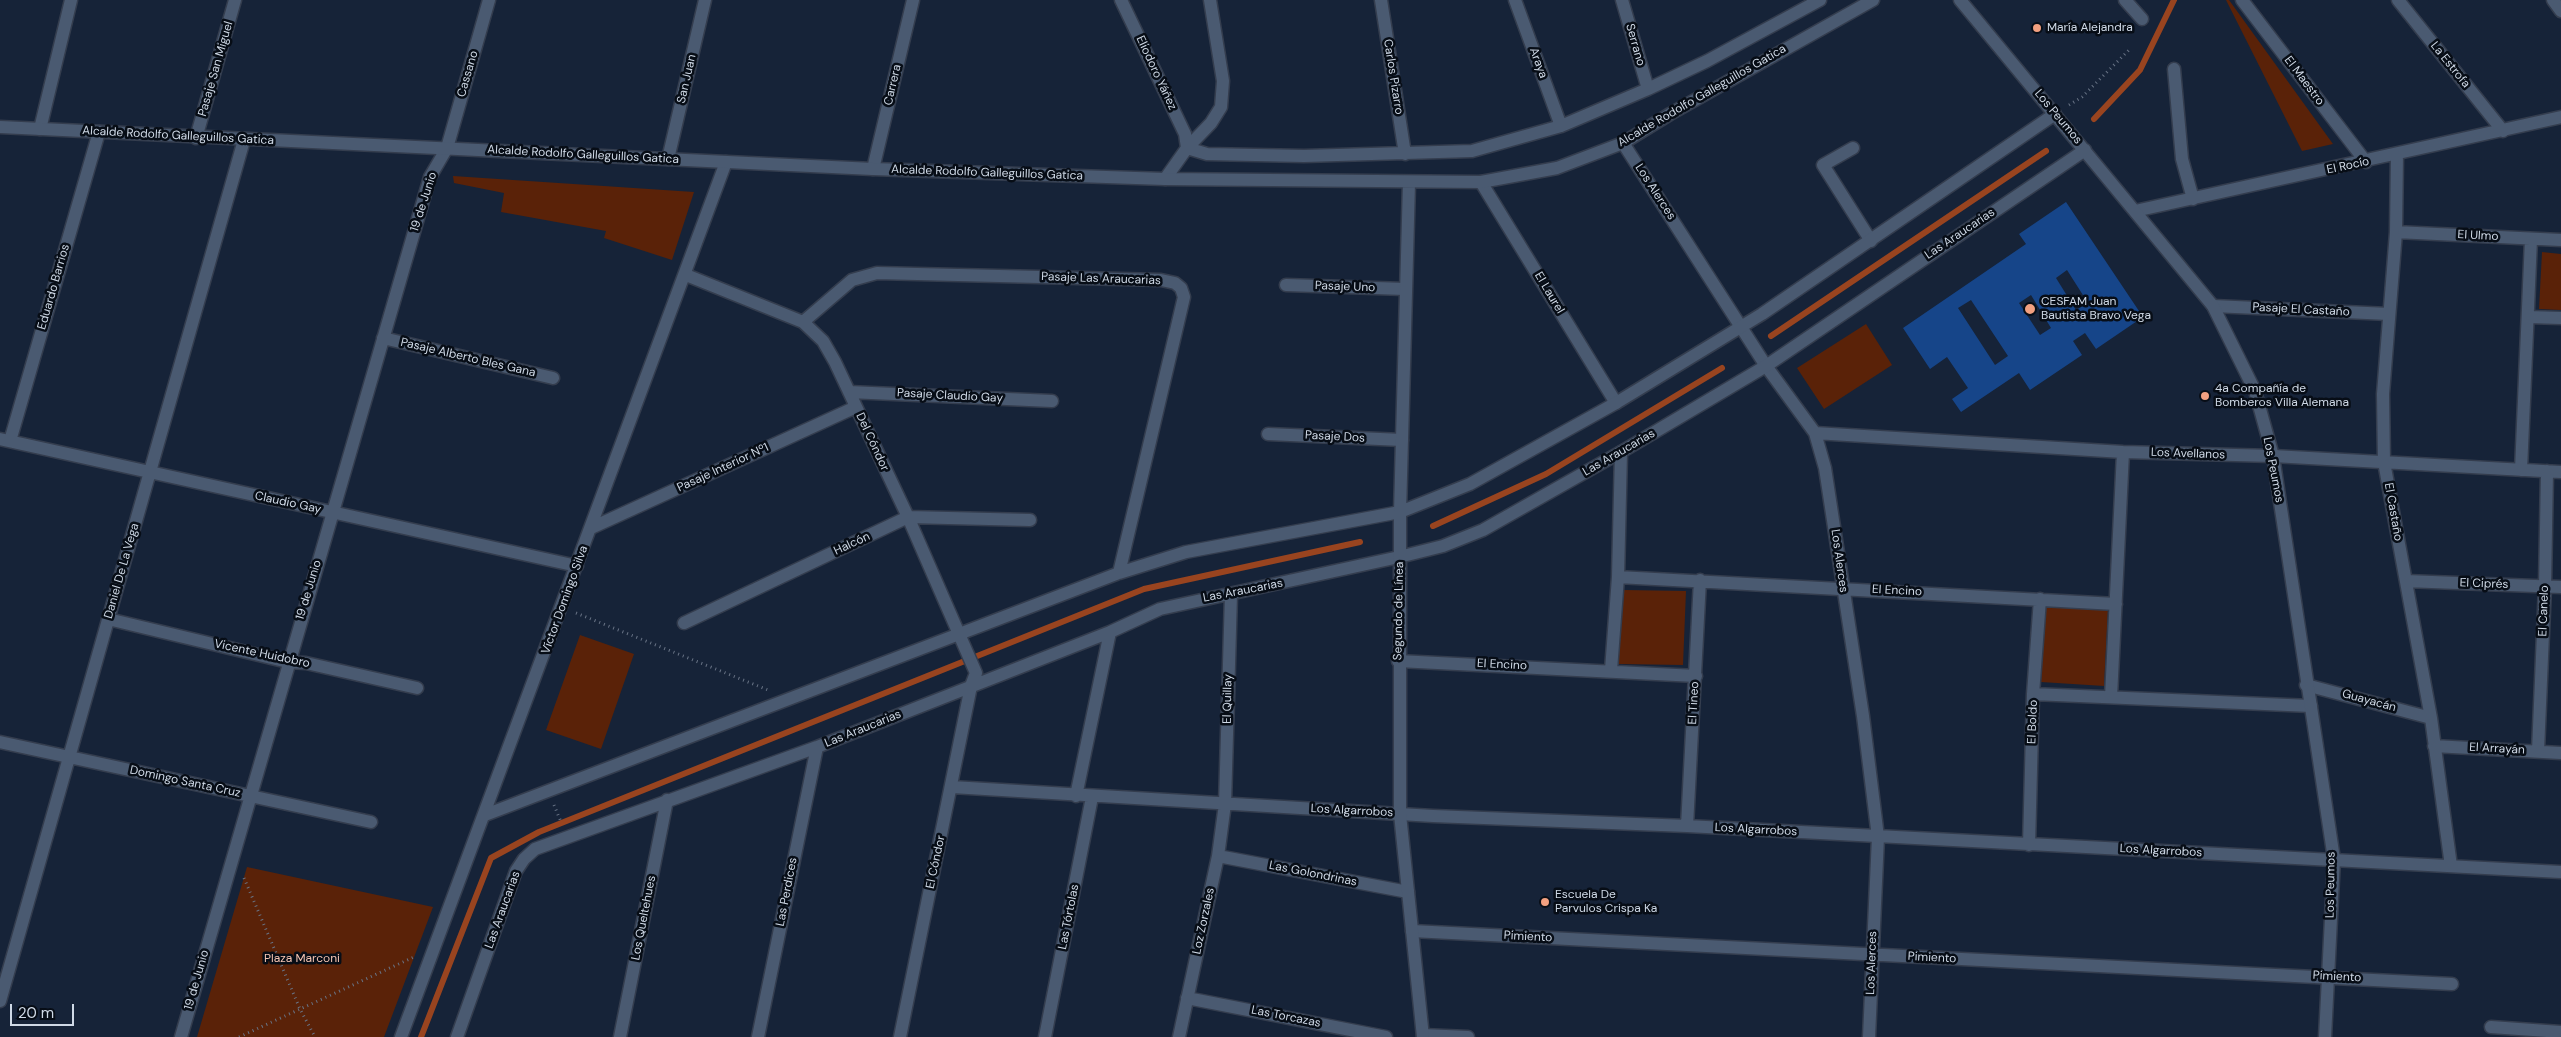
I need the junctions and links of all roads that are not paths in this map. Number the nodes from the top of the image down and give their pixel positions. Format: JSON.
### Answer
{"nodes":[{"id":1,"x":71,"y":0,"type":"edge"},
{"id":2,"x":235,"y":0,"type":"edge"},
{"id":3,"x":489,"y":0,"type":"edge"},
{"id":4,"x":705,"y":0,"type":"edge"},
{"id":5,"x":913,"y":0,"type":"edge"},
{"id":6,"x":1122,"y":0,"type":"edge"},
{"id":7,"x":1210,"y":0,"type":"edge"},
{"id":8,"x":1381,"y":0,"type":"edge"},
{"id":9,"x":1515,"y":0,"type":"edge"},
{"id":10,"x":1622,"y":0,"type":"edge"},
{"id":11,"x":1820,"y":0,"type":"edge"},
{"id":12,"x":1873,"y":0,"type":"edge"},
{"id":13,"x":1960,"y":0,"type":"edge"},
{"id":14,"x":2125,"y":0,"type":"edge"},
{"id":15,"x":2242,"y":0,"type":"edge"},
{"id":16,"x":2398,"y":0,"type":"edge"},
{"id":17,"x":2553,"y":0,"type":"edge"},
{"id":18,"x":2561,"y":11,"type":"edge"},
{"id":19,"x":2142,"y":19,"type":"dead end"},
{"id":20,"x":2174,"y":69,"type":"dead end"},
{"id":21,"x":1648,"y":89,"type":"junction"},
{"id":22,"x":2054,"y":114,"type":"junction"},
{"id":23,"x":2561,"y":118,"type":"edge"},
{"id":24,"x":1561,"y":126,"type":"junction"},
{"id":25,"x":0,"y":127,"type":"edge"},
{"id":26,"x":40,"y":129,"type":"junction"},
{"id":27,"x":2503,"y":131,"type":"junction"},
{"id":28,"x":98,"y":132,"type":"junction"},
{"id":29,"x":196,"y":138,"type":"junction"},
{"id":30,"x":244,"y":140,"type":"junction"},
{"id":31,"x":1623,"y":143,"type":"junction"},
{"id":32,"x":448,"y":148,"type":"junction"},
{"id":33,"x":1187,"y":148,"type":"junction"},
{"id":34,"x":1853,"y":148,"type":"dead end"},
{"id":35,"x":2084,"y":150,"type":"junction"},
{"id":36,"x":1405,"y":154,"type":"junction"},
{"id":37,"x":2397,"y":154,"type":"junction"},
{"id":38,"x":668,"y":159,"type":"junction"},
{"id":39,"x":726,"y":162,"type":"junction"},
{"id":40,"x":2366,"y":162,"type":"junction"},
{"id":41,"x":873,"y":169,"type":"junction"},
{"id":42,"x":1165,"y":179,"type":"junction"},
{"id":43,"x":1482,"y":182,"type":"junction"},
{"id":44,"x":1409,"y":183,"type":"junction"},
{"id":45,"x":2192,"y":199,"type":"junction"},
{"id":46,"x":2135,"y":211,"type":"junction"},
{"id":47,"x":2396,"y":232,"type":"junction"},
{"id":48,"x":2531,"y":239,"type":"junction"},
{"id":49,"x":2561,"y":240,"type":"edge"},
{"id":50,"x":1871,"y":241,"type":"junction"},
{"id":51,"x":686,"y":275,"type":"junction"},
{"id":52,"x":1286,"y":285,"type":"dead end"},
{"id":53,"x":1405,"y":289,"type":"junction"},
{"id":54,"x":2213,"y":306,"type":"junction"},
{"id":55,"x":2389,"y":314,"type":"junction"},
{"id":56,"x":2528,"y":317,"type":"junction"},
{"id":57,"x":2561,"y":318,"type":"edge"},
{"id":58,"x":803,"y":322,"type":"junction"},
{"id":59,"x":1741,"y":327,"type":"junction"},
{"id":60,"x":383,"y":338,"type":"junction"},
{"id":61,"x":1766,"y":366,"type":"junction"},
{"id":62,"x":553,"y":378,"type":"dead end"},
{"id":63,"x":849,"y":392,"type":"junction"},
{"id":64,"x":1052,"y":401,"type":"dead end"},
{"id":65,"x":1616,"y":404,"type":"junction"},
{"id":66,"x":856,"y":407,"type":"junction"},
{"id":67,"x":1814,"y":433,"type":"junction"},
{"id":68,"x":1268,"y":434,"type":"dead end"},
{"id":69,"x":5,"y":440,"type":"edge"},
{"id":70,"x":1402,"y":440,"type":"junction"},
{"id":71,"x":1621,"y":452,"type":"junction"},
{"id":72,"x":2123,"y":452,"type":"junction"},
{"id":73,"x":2273,"y":456,"type":"junction"},
{"id":74,"x":2384,"y":462,"type":"junction"},
{"id":75,"x":2521,"y":470,"type":"junction"},
{"id":76,"x":2547,"y":471,"type":"junction"},
{"id":77,"x":2561,"y":472,"type":"edge"},
{"id":78,"x":150,"y":473,"type":"junction"},
{"id":79,"x":1400,"y":512,"type":"junction"},
{"id":80,"x":333,"y":513,"type":"junction"},
{"id":81,"x":908,"y":517,"type":"junction"},
{"id":82,"x":1030,"y":520,"type":"dead end"},
{"id":83,"x":591,"y":528,"type":"junction"},
{"id":84,"x":1400,"y":557,"type":"junction"},
{"id":85,"x":577,"y":566,"type":"junction"},
{"id":86,"x":1119,"y":573,"type":"junction"},
{"id":87,"x":1618,"y":577,"type":"junction"},
{"id":88,"x":1700,"y":580,"type":"junction"},
{"id":89,"x":2406,"y":581,"type":"junction"},
{"id":90,"x":2545,"y":586,"type":"junction"},
{"id":91,"x":2561,"y":587,"type":"edge"},
{"id":92,"x":1842,"y":588,"type":"junction"},
{"id":93,"x":1231,"y":594,"type":"junction"},
{"id":94,"x":2040,"y":599,"type":"junction"},
{"id":95,"x":2116,"y":604,"type":"junction"},
{"id":96,"x":108,"y":619,"type":"junction"},
{"id":97,"x":684,"y":623,"type":"dead end"},
{"id":98,"x":1110,"y":632,"type":"junction"},
{"id":99,"x":958,"y":633,"type":"junction"},
{"id":100,"x":1398,"y":661,"type":"junction"},
{"id":101,"x":288,"y":662,"type":"junction"},
{"id":102,"x":1612,"y":670,"type":"junction"},
{"id":103,"x":1696,"y":676,"type":"junction"},
{"id":104,"x":2306,"y":685,"type":"junction"},
{"id":105,"x":971,"y":686,"type":"junction"},
{"id":106,"x":417,"y":688,"type":"dead end"},
{"id":107,"x":2033,"y":694,"type":"junction"},
{"id":108,"x":2111,"y":696,"type":"junction"},
{"id":109,"x":2311,"y":706,"type":"junction"},
{"id":110,"x":2431,"y":718,"type":"junction"},
{"id":111,"x":0,"y":742,"type":"edge"},
{"id":112,"x":2434,"y":746,"type":"junction"},
{"id":113,"x":817,"y":748,"type":"junction"},
{"id":114,"x":2538,"y":751,"type":"junction"},
{"id":115,"x":2561,"y":753,"type":"edge"},
{"id":116,"x":70,"y":757,"type":"junction"},
{"id":117,"x":952,"y":787,"type":"junction"},
{"id":118,"x":249,"y":796,"type":"junction"},
{"id":119,"x":1076,"y":796,"type":"junction"},
{"id":120,"x":1092,"y":797,"type":"junction"},
{"id":121,"x":667,"y":800,"type":"junction"},
{"id":122,"x":1225,"y":804,"type":"junction"},
{"id":123,"x":1400,"y":814,"type":"junction"},
{"id":124,"x":485,"y":815,"type":"junction"},
{"id":125,"x":371,"y":822,"type":"dead end"},
{"id":126,"x":1687,"y":826,"type":"junction"},
{"id":127,"x":1878,"y":837,"type":"junction"},
{"id":128,"x":2029,"y":845,"type":"junction"},
{"id":129,"x":1218,"y":856,"type":"junction"},
{"id":130,"x":2334,"y":859,"type":"junction"},
{"id":131,"x":2451,"y":866,"type":"junction"},
{"id":132,"x":2561,"y":872,"type":"edge"},
{"id":133,"x":1408,"y":892,"type":"junction"},
{"id":134,"x":1412,"y":931,"type":"junction"},
{"id":135,"x":1872,"y":955,"type":"junction"},
{"id":136,"x":2329,"y":977,"type":"junction"},
{"id":137,"x":2452,"y":984,"type":"dead end"},
{"id":138,"x":1187,"y":998,"type":"junction"},
{"id":139,"x":0,"y":1001,"type":"edge"},
{"id":140,"x":2491,"y":1027,"type":"dead end"},
{"id":141,"x":2561,"y":1032,"type":"edge"},
{"id":142,"x":2530,"y":1034,"type":"edge"},
{"id":143,"x":1423,"y":1036,"type":"edge"},
{"id":144,"x":181,"y":1037,"type":"edge"},
{"id":145,"x":401,"y":1037,"type":"edge"},
{"id":146,"x":457,"y":1037,"type":"edge"},
{"id":147,"x":620,"y":1037,"type":"edge"},
{"id":148,"x":758,"y":1037,"type":"edge"},
{"id":149,"x":900,"y":1037,"type":"edge"},
{"id":150,"x":1045,"y":1037,"type":"edge"},
{"id":151,"x":1179,"y":1037,"type":"edge"},
{"id":152,"x":1386,"y":1037,"type":"edge"},
{"id":153,"x":1468,"y":1037,"type":"edge"},
{"id":154,"x":1869,"y":1037,"type":"edge"},
{"id":155,"x":2325,"y":1037,"type":"edge"}],
"edges":[{"from":1,"to":26,"type":"street"},
{"from":2,"to":29,"type":"street","name":"Pasaje San Miguel"},
{"from":3,"to":32,"type":"street","name":"Cassano"},
{"from":4,"to":38,"type":"street","name":"San Juan"},
{"from":5,"to":41,"type":"street","name":"Carrera"},
{"from":6,"to":33,"type":"street","name":"Eliodoro Yáñez"},
{"from":7,"to":33,"type":"street"},
{"from":8,"to":36,"type":"street","name":"Carlos Pizarro"},
{"from":9,"to":24,"type":"street","name":"Araya"},
{"from":10,"to":21,"type":"street","name":"Serrano"},
{"from":11,"to":21,"type":"street","name":"Alcalde Rodolfo Galleguillos Gatica"},
{"from":12,"to":31,"type":"street","name":"Alcalde Rodolfo Galleguillos Gatica"},
{"from":13,"to":22,"type":"street","name":"Los Peumos"},
{"from":14,"to":19,"type":"street"},
{"from":15,"to":40,"type":"street","name":"El Maestro"},
{"from":16,"to":27,"type":"street","name":"La Estrofa"},
{"from":17,"to":18,"type":"street"},
{"from":20,"to":45,"type":"street"},
{"from":21,"to":24,"type":"street","name":"Alcalde Rodolfo Galleguillos Gatica"},
{"from":22,"to":35,"type":"street","name":"Los Peumos"},
{"from":22,"to":50,"type":"street"},
{"from":23,"to":27,"type":"street","name":"El Rocío"},
{"from":24,"to":36,"type":"street","name":"Alcalde Rodolfo Galleguillos Gatica"},
{"from":25,"to":26,"type":"street","name":"Alcalde Rodolfo Galleguillos Gatica"},
{"from":26,"to":28,"type":"street","name":"Alcalde Rodolfo Galleguillos Gatica"},
{"from":27,"to":37,"type":"street","name":"El Rocío"},
{"from":28,"to":29,"type":"street","name":"Alcalde Rodolfo Galleguillos Gatica"},
{"from":28,"to":69,"type":"street","name":"Eduardo Barrios"},
{"from":29,"to":30,"type":"street","name":"Alcalde Rodolfo Galleguillos Gatica"},
{"from":30,"to":32,"type":"street","name":"Alcalde Rodolfo Galleguillos Gatica"},
{"from":30,"to":78,"type":"street","name":"Daniel De La Vega"},
{"from":31,"to":43,"type":"street","name":"Alcalde Rodolfo Galleguillos Gatica"},
{"from":31,"to":59,"type":"street","name":"Los Alerces"},
{"from":32,"to":38,"type":"street","name":"Alcalde Rodolfo Galleguillos Gatica"},
{"from":32,"to":60,"type":"street","name":"19 de Junio"},
{"from":33,"to":36,"type":"street","name":"Alcalde Rodolfo Galleguillos Gatica"},
{"from":33,"to":42,"type":"street"},
{"from":34,"to":50,"type":"street"},
{"from":35,"to":46,"type":"street","name":"Los Peumos"},
{"from":35,"to":61,"type":"street","name":"Las Araucarias"},
{"from":37,"to":40,"type":"street","name":"El Rocío"},
{"from":37,"to":47,"type":"street","name":"El Castaño"},
{"from":38,"to":39,"type":"street","name":"Alcalde Rodolfo Galleguillos Gatica"},
{"from":39,"to":41,"type":"street","name":"Alcalde Rodolfo Galleguillos Gatica"},
{"from":39,"to":51,"type":"street","name":"Víctor Domingo Silva"},
{"from":40,"to":45,"type":"street","name":"El Rocío"},
{"from":41,"to":42,"type":"street","name":"Alcalde Rodolfo Galleguillos Gatica"},
{"from":42,"to":44,"type":"street","name":"Alcalde Rodolfo Galleguillos Gatica"},
{"from":43,"to":44,"type":"street","name":"Alcalde Rodolfo Galleguillos Gatica"},
{"from":43,"to":65,"type":"street","name":"El Laurel"},
{"from":44,"to":53,"type":"street","name":"Segundo de Línea"},
{"from":45,"to":46,"type":"street","name":"El Rocío"},
{"from":46,"to":54,"type":"street","name":"Los Peumos"},
{"from":47,"to":48,"type":"street","name":"El Ulmo"},
{"from":47,"to":55,"type":"street","name":"El Castaño"},
{"from":48,"to":49,"type":"street","name":"El Ulmo"},
{"from":48,"to":56,"type":"street"},
{"from":50,"to":59,"type":"street"},
{"from":51,"to":58,"type":"street","name":"Del Cóndor"},
{"from":51,"to":83,"type":"street","name":"Víctor Domingo Silva"},
{"from":52,"to":53,"type":"street","name":"Pasaje Uno"},
{"from":53,"to":70,"type":"street","name":"Segundo de Línea"},
{"from":54,"to":55,"type":"street","name":"Pasaje El Castaño"},
{"from":54,"to":73,"type":"street","name":"Los Peumos"},
{"from":55,"to":74,"type":"street","name":"El Castaño"},
{"from":56,"to":57,"type":"street"},
{"from":56,"to":75,"type":"street"},
{"from":58,"to":63,"type":"street","name":"Del Cóndor"},
{"from":58,"to":86,"type":"street","name":"Pasaje Las Araucarias"},
{"from":59,"to":61,"type":"street","name":"Los Alerces"},
{"from":59,"to":65,"type":"street"},
{"from":60,"to":62,"type":"street","name":"Pasaje Alberto Bles Gana"},
{"from":60,"to":80,"type":"street","name":"19 de Junio"},
{"from":61,"to":67,"type":"street","name":"Los Alerces"},
{"from":61,"to":71,"type":"street","name":"Las Araucarias"},
{"from":63,"to":64,"type":"street","name":"Pasaje Claudio Gay"},
{"from":63,"to":66,"type":"street","name":"Del Cóndor"},
{"from":65,"to":79,"type":"street"},
{"from":66,"to":81,"type":"street","name":"Del Cóndor"},
{"from":66,"to":83,"type":"street","name":"Pasaje Interior Nº1"},
{"from":67,"to":72,"type":"street","name":"Los Avellanos"},
{"from":67,"to":92,"type":"street","name":"Los Alerces"},
{"from":68,"to":70,"type":"street","name":"Pasaje Dos"},
{"from":69,"to":78,"type":"street","name":"Claudio Gay"},
{"from":70,"to":79,"type":"street","name":"Segundo de Línea"},
{"from":71,"to":84,"type":"street","name":"Las Araucarias"},
{"from":71,"to":87,"type":"street"},
{"from":72,"to":73,"type":"street","name":"Los Avellanos"},
{"from":72,"to":95,"type":"street"},
{"from":73,"to":74,"type":"street","name":"Los Avellanos"},
{"from":73,"to":104,"type":"street","name":"Los Peumos"},
{"from":74,"to":75,"type":"street","name":"Los Avellanos"},
{"from":74,"to":89,"type":"street","name":"El Castaño"},
{"from":75,"to":76,"type":"street","name":"Los Avellanos"},
{"from":76,"to":77,"type":"street","name":"Los Avellanos"},
{"from":76,"to":90,"type":"street","name":"El Canelo"},
{"from":78,"to":80,"type":"street","name":"Claudio Gay"},
{"from":78,"to":96,"type":"street","name":"Daniel De La Vega"},
{"from":79,"to":84,"type":"street","name":"Segundo de Línea"},
{"from":79,"to":86,"type":"street"},
{"from":80,"to":85,"type":"street","name":"Claudio Gay"},
{"from":80,"to":101,"type":"street","name":"19 de Junio"},
{"from":81,"to":82,"type":"street","name":"Halcón"},
{"from":81,"to":97,"type":"street","name":"Halcón"},
{"from":81,"to":99,"type":"street","name":"Del Cóndor"},
{"from":83,"to":85,"type":"street","name":"Víctor Domingo Silva"},
{"from":84,"to":93,"type":"street","name":"Las Araucarias"},
{"from":84,"to":100,"type":"street","name":"Segundo de Línea"},
{"from":85,"to":124,"type":"street","name":"Víctor Domingo Silva"},
{"from":86,"to":99,"type":"street"},
{"from":87,"to":88,"type":"street","name":"El Encino"},
{"from":87,"to":102,"type":"street"},
{"from":88,"to":92,"type":"street","name":"El Encino"},
{"from":88,"to":103,"type":"street","name":"El Tineo"},
{"from":89,"to":90,"type":"street","name":"El Ciprés"},
{"from":89,"to":110,"type":"street","name":"El Castaño"},
{"from":90,"to":91,"type":"street","name":"El Ciprés"},
{"from":90,"to":114,"type":"street","name":"El Canelo"},
{"from":92,"to":94,"type":"street","name":"El Encino"},
{"from":92,"to":127,"type":"street","name":"Los Alerces"},
{"from":93,"to":98,"type":"street","name":"Las Araucarias"},
{"from":93,"to":122,"type":"street","name":"El Quillay"},
{"from":94,"to":95,"type":"street","name":"El Encino"},
{"from":94,"to":107,"type":"street","name":"El Boldo"},
{"from":95,"to":108,"type":"street"},
{"from":96,"to":101,"type":"street","name":"Vicente Huidobro"},
{"from":96,"to":116,"type":"street","name":"Daniel De La Vega"},
{"from":98,"to":105,"type":"street","name":"Las Araucarias"},
{"from":98,"to":119,"type":"street"},
{"from":99,"to":105,"type":"street","name":"Del Cóndor"},
{"from":99,"to":124,"type":"street"},
{"from":100,"to":102,"type":"street","name":"El Encino"},
{"from":100,"to":123,"type":"street","name":"Segundo de Línea"},
{"from":101,"to":106,"type":"street","name":"Vicente Huidobro"},
{"from":101,"to":118,"type":"street","name":"19 de Junio"},
{"from":102,"to":103,"type":"street","name":"El Encino"},
{"from":103,"to":126,"type":"street","name":"El Tineo"},
{"from":104,"to":109,"type":"street","name":"Los Peumos"},
{"from":104,"to":110,"type":"street","name":"Guayacán"},
{"from":105,"to":113,"type":"street","name":"Las Araucarias"},
{"from":105,"to":117,"type":"street","name":"El Cóndor"},
{"from":107,"to":108,"type":"street"},
{"from":107,"to":128,"type":"street","name":"El Boldo"},
{"from":108,"to":109,"type":"street"},
{"from":109,"to":130,"type":"street","name":"Los Peumos"},
{"from":110,"to":112,"type":"street","name":"El Castaño"},
{"from":111,"to":116,"type":"street","name":"Domingo Santa Cruz"},
{"from":112,"to":114,"type":"street","name":"El Arrayán"},
{"from":112,"to":131,"type":"street","name":"El Castaño"},
{"from":113,"to":121,"type":"street","name":"Las Araucarias"},
{"from":113,"to":148,"type":"street","name":"Las Perdices"},
{"from":114,"to":115,"type":"street","name":"El Arrayán"},
{"from":116,"to":118,"type":"street","name":"Domingo Santa Cruz"},
{"from":116,"to":139,"type":"street","name":"Daniel De La Vega"},
{"from":117,"to":119,"type":"street","name":"Los Algarrobos"},
{"from":117,"to":149,"type":"street","name":"El Cóndor"},
{"from":118,"to":125,"type":"street","name":"Domingo Santa Cruz"},
{"from":118,"to":144,"type":"street","name":"19 de Junio"},
{"from":119,"to":120,"type":"street","name":"Los Algarrobos"},
{"from":120,"to":122,"type":"street","name":"Los Algarrobos"},
{"from":120,"to":150,"type":"street","name":"Las Tórtolas"},
{"from":121,"to":146,"type":"street","name":"Las Araucarias"},
{"from":121,"to":147,"type":"street","name":"Los Queltehues"},
{"from":122,"to":123,"type":"street","name":"Los Algarrobos"},
{"from":122,"to":129,"type":"street","name":"Loz Zorzales"},
{"from":123,"to":126,"type":"street","name":"Los Algarrobos"},
{"from":123,"to":133,"type":"street","name":"Segundo de Línea"},
{"from":124,"to":145,"type":"street","name":"Víctor Domingo Silva"},
{"from":126,"to":127,"type":"street","name":"Los Algarrobos"},
{"from":127,"to":128,"type":"street","name":"Los Algarrobos"},
{"from":127,"to":135,"type":"street","name":"Los Alerces"},
{"from":128,"to":130,"type":"street","name":"Los Algarrobos"},
{"from":129,"to":133,"type":"street","name":"Las Golondrinas"},
{"from":129,"to":138,"type":"street","name":"Loz Zorzales"},
{"from":130,"to":131,"type":"street","name":"Los Algarrobos"},
{"from":130,"to":136,"type":"street","name":"Los Peumos"},
{"from":131,"to":132,"type":"street","name":"Los Algarrobos"},
{"from":133,"to":134,"type":"street","name":"Segundo de Línea"},
{"from":134,"to":135,"type":"street","name":"Pimiento"},
{"from":134,"to":143,"type":"street","name":"Segundo de Línea"},
{"from":135,"to":136,"type":"street","name":"Pimiento"},
{"from":135,"to":154,"type":"street","name":"Los Alerces"},
{"from":136,"to":137,"type":"street","name":"Pimiento"},
{"from":136,"to":155,"type":"street","name":"Los Peumos"},
{"from":138,"to":151,"type":"street","name":"Loz Zorzales"},
{"from":138,"to":152,"type":"street","name":"Las Torcazas"},
{"from":140,"to":142,"type":"street"},
{"from":141,"to":142,"type":"street"},
{"from":143,"to":153,"type":"street"}]}
